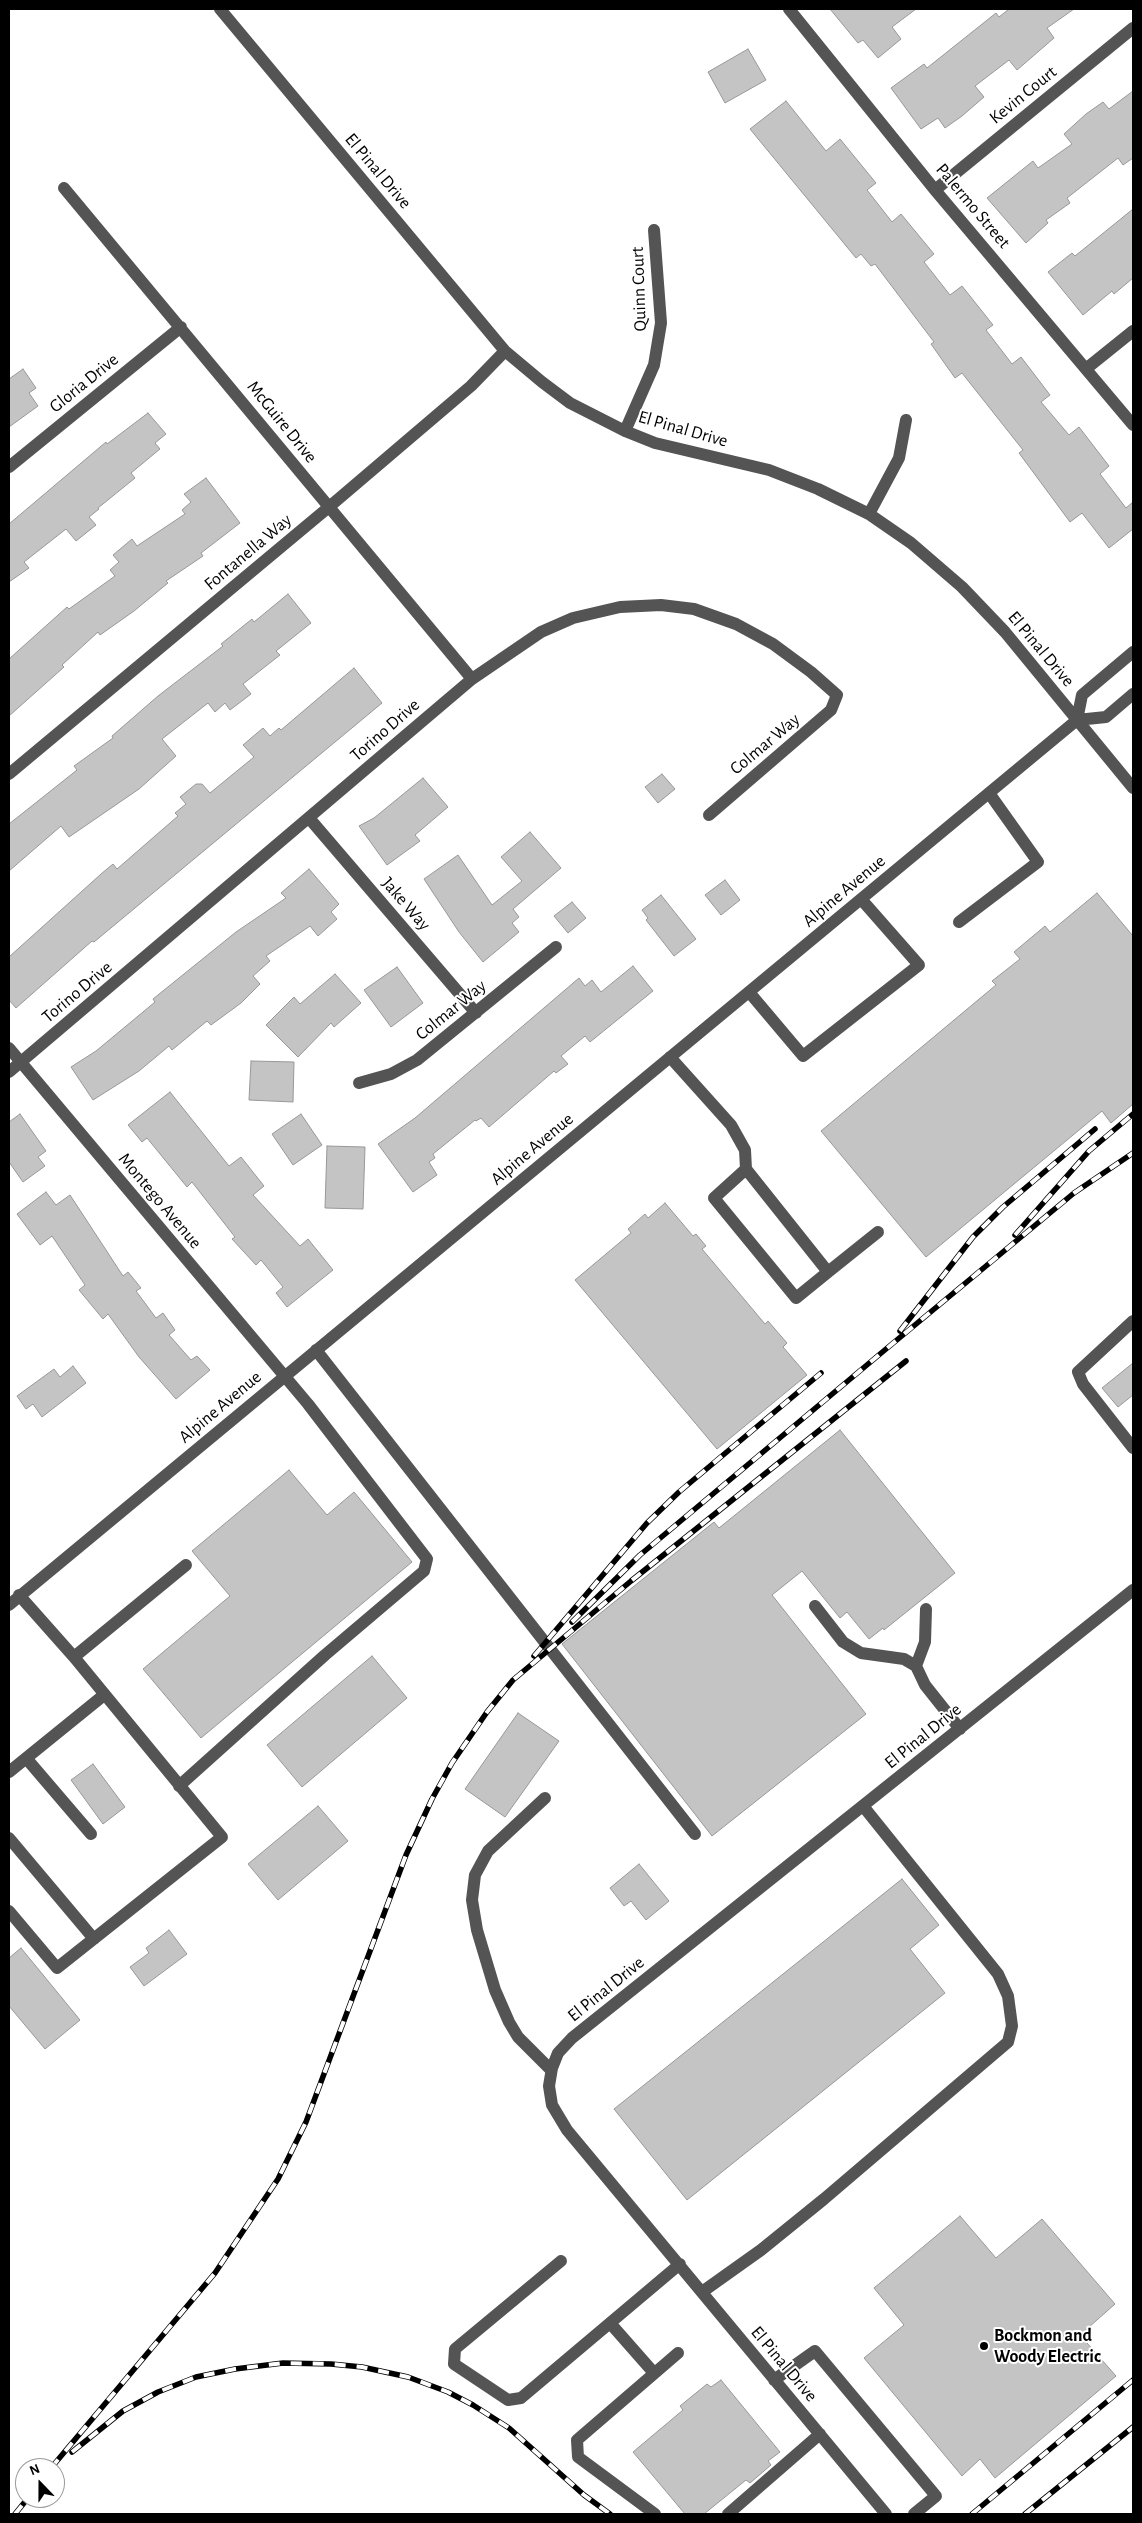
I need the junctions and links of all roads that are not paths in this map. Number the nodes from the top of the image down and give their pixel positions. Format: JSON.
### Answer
{"nodes":[{"id":1,"x":220,"y":9,"type":"edge"},
{"id":2,"x":788,"y":9,"type":"edge"},
{"id":3,"x":1133,"y":28,"type":"edge"},
{"id":4,"x":64,"y":188,"type":"dead end"},
{"id":5,"x":936,"y":190,"type":"junction"},
{"id":6,"x":654,"y":230,"type":"dead end"},
{"id":7,"x":181,"y":327,"type":"junction"},
{"id":8,"x":1133,"y":331,"type":"edge"},
{"id":9,"x":505,"y":351,"type":"junction"},
{"id":10,"x":1087,"y":368,"type":"junction"},
{"id":11,"x":906,"y":420,"type":"dead end"},
{"id":12,"x":1133,"y":425,"type":"edge"},
{"id":13,"x":625,"y":431,"type":"junction"},
{"id":14,"x":9,"y":467,"type":"edge"},
{"id":15,"x":329,"y":507,"type":"junction"},
{"id":16,"x":870,"y":514,"type":"junction"},
{"id":17,"x":1133,"y":652,"type":"edge"},
{"id":18,"x":472,"y":679,"type":"junction"},
{"id":19,"x":1133,"y":694,"type":"edge"},
{"id":20,"x":837,"y":695,"type":"joint"},
{"id":21,"x":1077,"y":720,"type":"junction"},
{"id":22,"x":9,"y":774,"type":"edge"},
{"id":23,"x":1133,"y":788,"type":"edge"},
{"id":24,"x":989,"y":793,"type":"junction"},
{"id":25,"x":708,"y":815,"type":"dead end"},
{"id":26,"x":309,"y":818,"type":"junction"},
{"id":27,"x":861,"y":899,"type":"junction"},
{"id":28,"x":959,"y":922,"type":"dead end"},
{"id":29,"x":556,"y":947,"type":"dead end"},
{"id":30,"x":749,"y":992,"type":"junction"},
{"id":31,"x":476,"y":1013,"type":"junction"},
{"id":32,"x":9,"y":1048,"type":"edge"},
{"id":33,"x":670,"y":1057,"type":"junction"},
{"id":34,"x":20,"y":1062,"type":"junction"},
{"id":35,"x":9,"y":1072,"type":"edge"},
{"id":36,"x":359,"y":1083,"type":"dead end"},
{"id":37,"x":746,"y":1169,"type":"junction"},
{"id":38,"x":878,"y":1232,"type":"dead end"},
{"id":39,"x":828,"y":1272,"type":"junction"},
{"id":40,"x":1133,"y":1320,"type":"edge"},
{"id":41,"x":316,"y":1350,"type":"junction"},
{"id":42,"x":285,"y":1376,"type":"junction"},
{"id":43,"x":1133,"y":1448,"type":"edge"},
{"id":44,"x":186,"y":1566,"type":"dead end"},
{"id":45,"x":1133,"y":1590,"type":"edge"},
{"id":46,"x":19,"y":1596,"type":"junction"},
{"id":47,"x":9,"y":1604,"type":"edge"},
{"id":48,"x":815,"y":1606,"type":"dead end"},
{"id":49,"x":926,"y":1609,"type":"dead end"},
{"id":50,"x":74,"y":1657,"type":"junction"},
{"id":51,"x":916,"y":1666,"type":"junction"},
{"id":52,"x":104,"y":1694,"type":"junction"},
{"id":53,"x":960,"y":1728,"type":"junction"},
{"id":54,"x":26,"y":1758,"type":"junction"},
{"id":55,"x":9,"y":1772,"type":"edge"},
{"id":56,"x":179,"y":1786,"type":"junction"},
{"id":57,"x":544,"y":1798,"type":"dead end"},
{"id":58,"x":863,"y":1806,"type":"junction"},
{"id":59,"x":91,"y":1834,"type":"dead end"},
{"id":60,"x":695,"y":1834,"type":"dead end"},
{"id":61,"x":9,"y":1838,"type":"edge"},
{"id":62,"x":9,"y":1911,"type":"edge"},
{"id":63,"x":94,"y":1939,"type":"junction"},
{"id":64,"x":551,"y":2070,"type":"junction"},
{"id":65,"x":560,"y":2261,"type":"dead end"},
{"id":66,"x":680,"y":2264,"type":"junction"},
{"id":67,"x":702,"y":2292,"type":"junction"},
{"id":68,"x":610,"y":2323,"type":"junction"},
{"id":69,"x":678,"y":2353,"type":"dead end"},
{"id":70,"x":654,"y":2373,"type":"junction"},
{"id":71,"x":774,"y":2380,"type":"junction"},
{"id":72,"x":820,"y":2434,"type":"junction"},
{"id":73,"x":655,"y":2514,"type":"edge"},
{"id":74,"x":728,"y":2514,"type":"edge"},
{"id":75,"x":886,"y":2514,"type":"edge"},
{"id":76,"x":914,"y":2514,"type":"edge"}],
"edges":[{"from":1,"to":9,"type":"street","name":"El Pinal Drive"},
{"from":2,"to":5,"type":"street","name":"Palermo Street"},
{"from":3,"to":5,"type":"street","name":"Kevin Court"},
{"from":4,"to":7,"type":"street","name":"McGuire Drive"},
{"from":5,"to":10,"type":"street","name":"Palermo Street"},
{"from":6,"to":13,"type":"street","name":"Quinn Court"},
{"from":7,"to":14,"type":"street","name":"Gloria Drive"},
{"from":7,"to":15,"type":"street","name":"McGuire Drive"},
{"from":8,"to":10,"type":"street"},
{"from":9,"to":13,"type":"street","name":"El Pinal Drive"},
{"from":9,"to":15,"type":"street","name":"Fontanella Way"},
{"from":10,"to":12,"type":"street","name":"Palermo Street"},
{"from":11,"to":16,"type":"street"},
{"from":13,"to":16,"type":"street","name":"El Pinal Drive"},
{"from":15,"to":18,"type":"street","name":"McGuire Drive"},
{"from":15,"to":22,"type":"street","name":"Fontanella Way"},
{"from":16,"to":21,"type":"street","name":"El Pinal Drive"},
{"from":17,"to":21,"type":"street"},
{"from":18,"to":20,"type":"street","name":"Torino Drive"},
{"from":18,"to":26,"type":"street","name":"Torino Drive"},
{"from":19,"to":21,"type":"street"},
{"from":20,"to":25,"type":"street","name":"Colmar Way"},
{"from":21,"to":23,"type":"street","name":"El Pinal Drive"},
{"from":21,"to":24,"type":"street","name":"Alpine Avenue"},
{"from":24,"to":27,"type":"street","name":"Alpine Avenue"},
{"from":24,"to":28,"type":"street"},
{"from":26,"to":31,"type":"street","name":"Jake Way"},
{"from":26,"to":34,"type":"street","name":"Torino Drive"},
{"from":27,"to":30,"type":"street","name":"Alpine Avenue"},
{"from":27,"to":30,"type":"street"},
{"from":29,"to":31,"type":"street","name":"Colmar Way"},
{"from":30,"to":33,"type":"street","name":"Alpine Avenue"},
{"from":31,"to":36,"type":"street","name":"Colmar Way"},
{"from":32,"to":34,"type":"street","name":"Montego Avenue"},
{"from":33,"to":37,"type":"street"},
{"from":33,"to":41,"type":"street","name":"Alpine Avenue"},
{"from":34,"to":35,"type":"street","name":"Torino Drive"},
{"from":34,"to":42,"type":"street","name":"Montego Avenue"},
{"from":37,"to":39,"type":"street"},
{"from":37,"to":39,"type":"street"},
{"from":38,"to":39,"type":"street"},
{"from":40,"to":43,"type":"street"},
{"from":41,"to":42,"type":"street","name":"Alpine Avenue"},
{"from":41,"to":60,"type":"street"},
{"from":42,"to":46,"type":"street","name":"Alpine Avenue"},
{"from":42,"to":56,"type":"street","name":"Montego Avenue"},
{"from":44,"to":50,"type":"street"},
{"from":45,"to":53,"type":"street","name":"El Pinal Drive"},
{"from":46,"to":47,"type":"street","name":"Alpine Avenue"},
{"from":46,"to":50,"type":"street"},
{"from":48,"to":51,"type":"street"},
{"from":49,"to":51,"type":"street"},
{"from":50,"to":52,"type":"street"},
{"from":51,"to":53,"type":"street"},
{"from":52,"to":54,"type":"street"},
{"from":52,"to":56,"type":"street"},
{"from":53,"to":58,"type":"street","name":"El Pinal Drive"},
{"from":54,"to":55,"type":"street"},
{"from":54,"to":59,"type":"street"},
{"from":56,"to":63,"type":"street"},
{"from":57,"to":64,"type":"street"},
{"from":58,"to":64,"type":"street","name":"El Pinal Drive"},
{"from":58,"to":67,"type":"street"},
{"from":61,"to":63,"type":"street"},
{"from":62,"to":63,"type":"street"},
{"from":64,"to":66,"type":"street","name":"El Pinal Drive"},
{"from":65,"to":68,"type":"street"},
{"from":66,"to":67,"type":"street","name":"El Pinal Drive"},
{"from":66,"to":68,"type":"street"},
{"from":67,"to":71,"type":"street","name":"El Pinal Drive"},
{"from":68,"to":70,"type":"street"},
{"from":69,"to":70,"type":"street"},
{"from":70,"to":73,"type":"street"},
{"from":71,"to":72,"type":"street","name":"El Pinal Drive"},
{"from":71,"to":76,"type":"street"},
{"from":72,"to":74,"type":"street"},
{"from":72,"to":75,"type":"street","name":"El Pinal Drive"}]}
